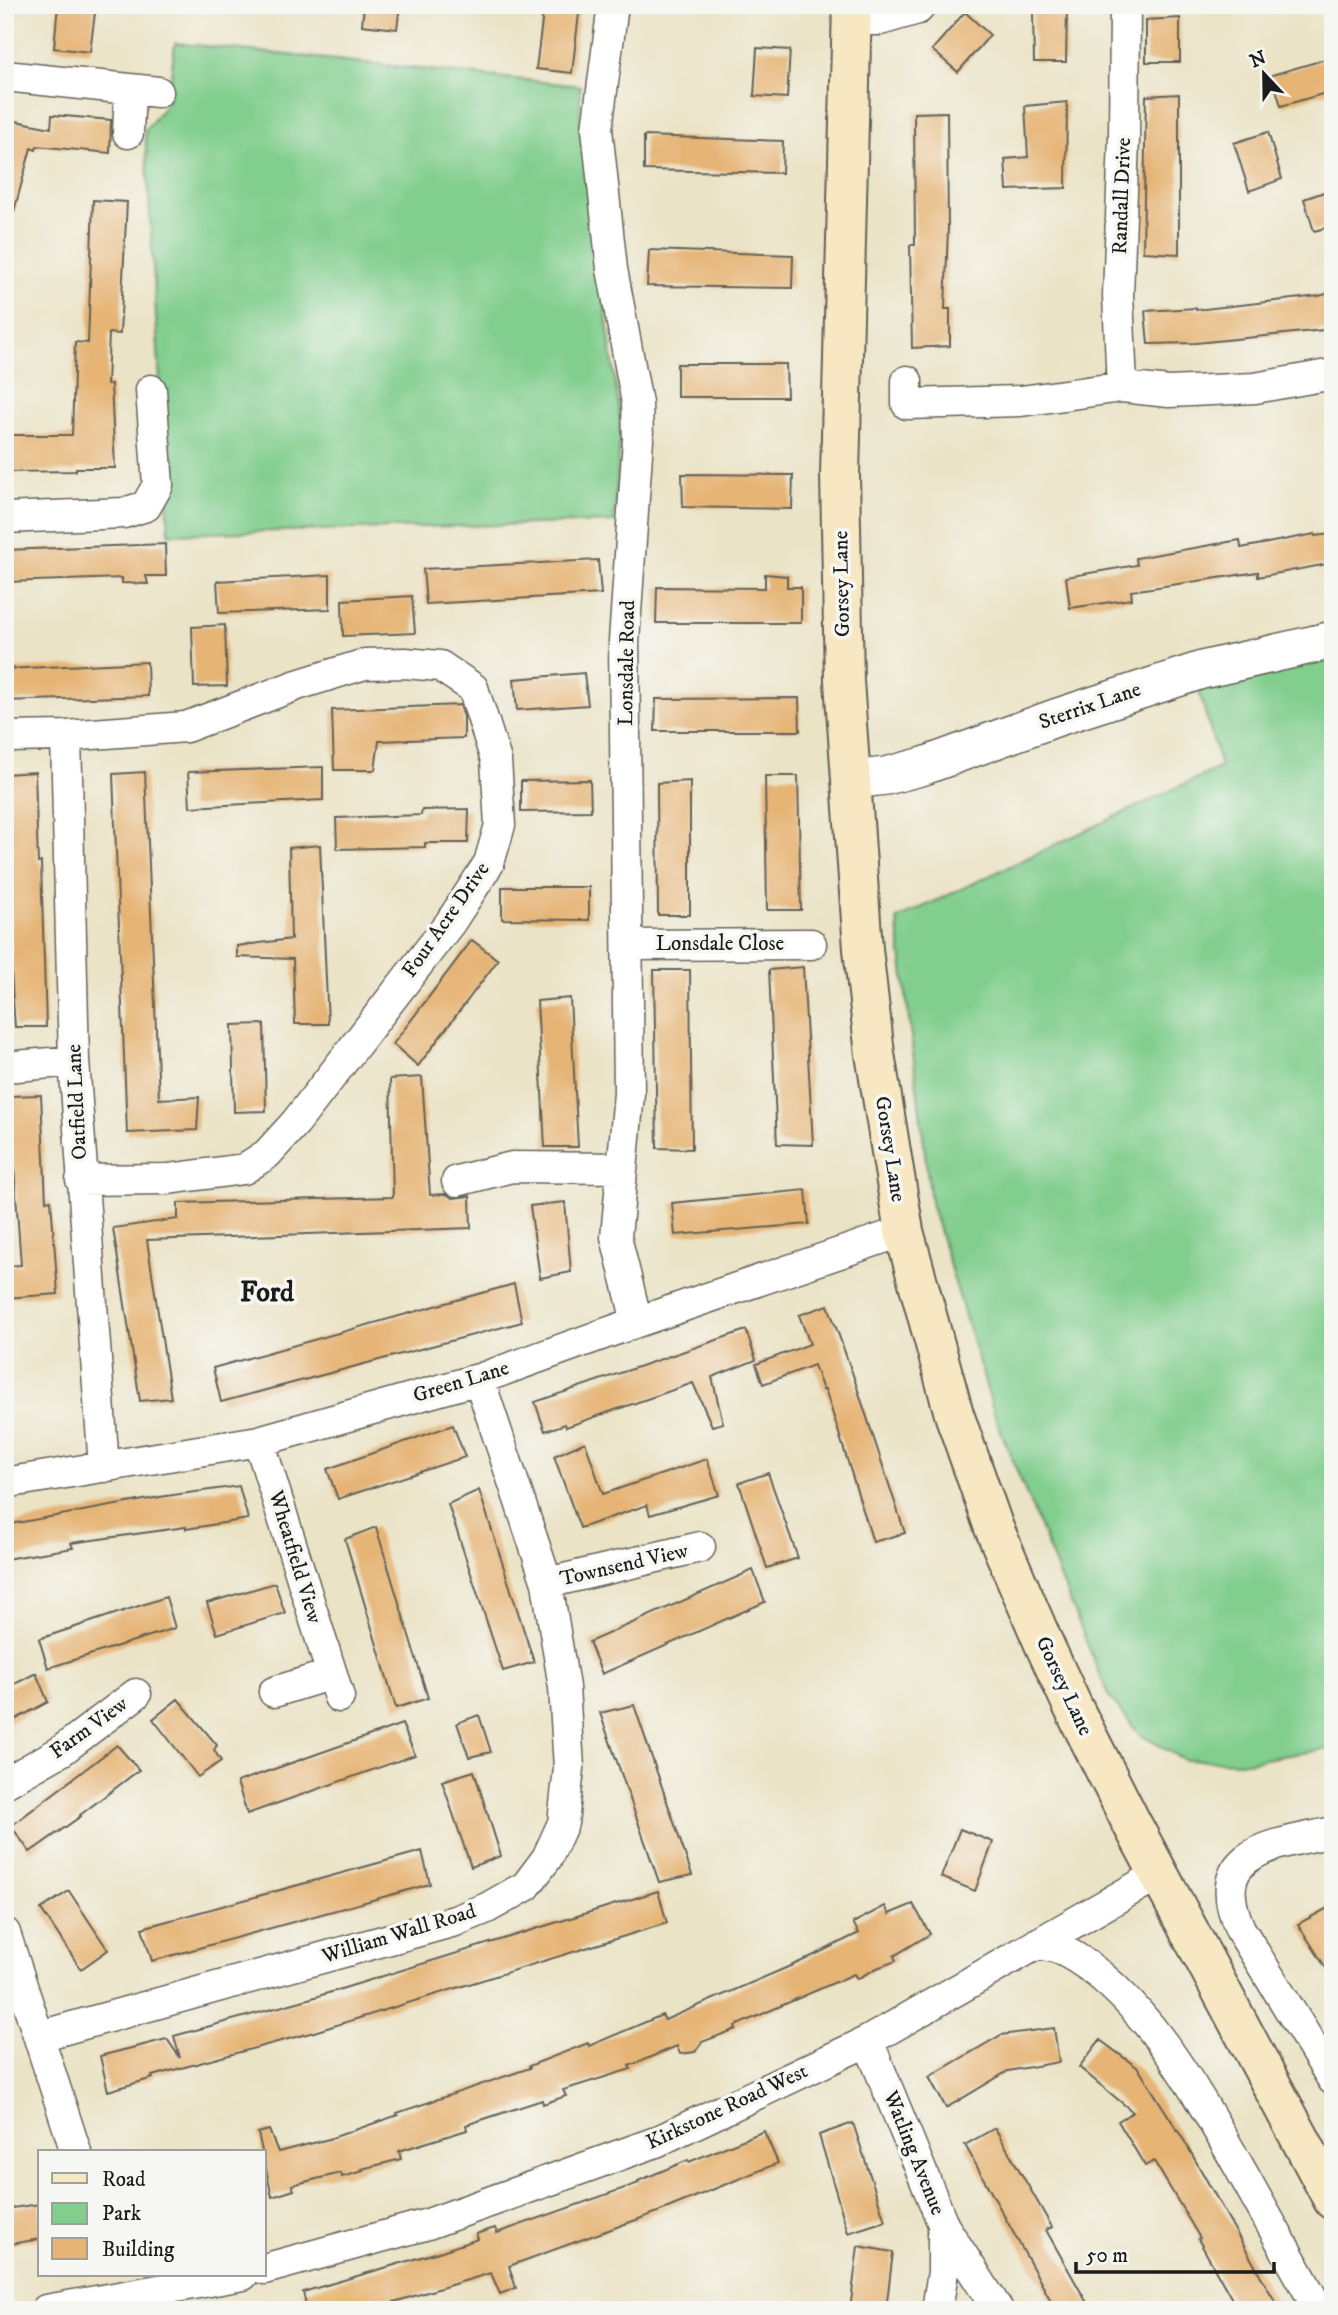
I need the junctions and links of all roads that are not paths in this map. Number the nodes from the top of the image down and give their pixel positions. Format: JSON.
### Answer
{"nodes":[{"id":1,"x":613,"y":5,"type":"edge"},
{"id":2,"x":922,"y":5,"type":"edge"},
{"id":3,"x":1125,"y":5,"type":"edge"},
{"id":4,"x":852,"y":13,"type":"edge"},
{"id":5,"x":5,"y":76,"type":"edge"},
{"id":6,"x":128,"y":133,"type":"dead end"},
{"id":7,"x":1333,"y":374,"type":"edge"},
{"id":8,"x":1122,"y":387,"type":"junction"},
{"id":9,"x":151,"y":390,"type":"dead end"},
{"id":10,"x":907,"y":404,"type":"dead end"},
{"id":11,"x":5,"y":518,"type":"edge"},
{"id":12,"x":1333,"y":640,"type":"edge"},
{"id":13,"x":66,"y":736,"type":"junction"},
{"id":14,"x":5,"y":737,"type":"edge"},
{"id":15,"x":850,"y":780,"type":"junction"},
{"id":16,"x":811,"y":944,"type":"dead end"},
{"id":17,"x":629,"y":945,"type":"junction"},
{"id":18,"x":74,"y":1061,"type":"junction"},
{"id":19,"x":5,"y":1067,"type":"edge"},
{"id":20,"x":622,"y":1168,"type":"junction"},
{"id":21,"x":81,"y":1180,"type":"junction"},
{"id":22,"x":457,"y":1181,"type":"dead end"},
{"id":23,"x":904,"y":1231,"type":"junction"},
{"id":24,"x":637,"y":1322,"type":"junction"},
{"id":25,"x":479,"y":1379,"type":"junction"},
{"id":26,"x":259,"y":1441,"type":"junction"},
{"id":27,"x":104,"y":1467,"type":"junction"},
{"id":28,"x":5,"y":1483,"type":"edge"},
{"id":29,"x":700,"y":1547,"type":"dead end"},
{"id":30,"x":547,"y":1583,"type":"junction"},
{"id":31,"x":274,"y":1692,"type":"dead end"},
{"id":32,"x":136,"y":1694,"type":"dead end"},
{"id":33,"x":5,"y":1783,"type":"edge"},
{"id":34,"x":1333,"y":1832,"type":"edge"},
{"id":35,"x":1159,"y":1874,"type":"junction"},
{"id":36,"x":5,"y":1933,"type":"edge"},
{"id":37,"x":1038,"y":1943,"type":"junction"},
{"id":38,"x":40,"y":2036,"type":"junction"},
{"id":39,"x":868,"y":2041,"type":"junction"},
{"id":40,"x":1333,"y":2080,"type":"edge"},
{"id":41,"x":75,"y":2150,"type":"edge"},
{"id":42,"x":1333,"y":2200,"type":"edge"},
{"id":43,"x":943,"y":2224,"type":"junction"},
{"id":44,"x":266,"y":2268,"type":"edge"},
{"id":45,"x":232,"y":2276,"type":"edge"},
{"id":46,"x":117,"y":2286,"type":"edge"},
{"id":47,"x":46,"y":2310,"type":"edge"},
{"id":48,"x":937,"y":2310,"type":"edge"},
{"id":49,"x":998,"y":2310,"type":"edge"},
{"id":50,"x":1319,"y":2310,"type":"edge"}],
"edges":[{"from":1,"to":17,"type":"street","name":"Lonsdale Road"},
{"from":2,"to":4,"type":"street"},
{"from":3,"to":8,"type":"street","name":"Randall Drive"},
{"from":4,"to":15,"type":"main road","name":"Gorsey Lane"},
{"from":5,"to":6,"type":"street"},
{"from":7,"to":8,"type":"street"},
{"from":8,"to":10,"type":"street"},
{"from":9,"to":11,"type":"street"},
{"from":12,"to":15,"type":"street","name":"Sterrix Lane"},
{"from":13,"to":14,"type":"street","name":"Four Acre Drive"},
{"from":13,"to":18,"type":"street","name":"Oatfield Lane"},
{"from":13,"to":21,"type":"street","name":"Four Acre Drive"},
{"from":15,"to":23,"type":"main road","name":"Gorsey Lane"},
{"from":16,"to":17,"type":"street","name":"Lonsdale Close"},
{"from":17,"to":20,"type":"street","name":"Lonsdale Road"},
{"from":18,"to":19,"type":"street"},
{"from":18,"to":21,"type":"street","name":"Oatfield Lane"},
{"from":20,"to":22,"type":"street"},
{"from":20,"to":24,"type":"street","name":"Lonsdale Road"},
{"from":21,"to":27,"type":"street","name":"Oatfield Lane"},
{"from":23,"to":24,"type":"street","name":"Green Lane"},
{"from":23,"to":35,"type":"main road","name":"Gorsey Lane"},
{"from":24,"to":25,"type":"street","name":"Green Lane"},
{"from":25,"to":26,"type":"street","name":"Green Lane"},
{"from":25,"to":30,"type":"street","name":"William Wall Road"},
{"from":26,"to":27,"type":"street","name":"Green Lane"},
{"from":26,"to":31,"type":"street","name":"Wheatfield View"},
{"from":27,"to":28,"type":"street","name":"Green Lane"},
{"from":29,"to":30,"type":"street","name":"Townsend View"},
{"from":30,"to":38,"type":"street","name":"William Wall Road"},
{"from":32,"to":33,"type":"street","name":"Farm View"},
{"from":34,"to":40,"type":"street"},
{"from":35,"to":37,"type":"street","name":"Kirkstone Road West"},
{"from":35,"to":42,"type":"main road","name":"Gorsey Lane"},
{"from":36,"to":38,"type":"street"},
{"from":37,"to":39,"type":"street","name":"Kirkstone Road West"},
{"from":37,"to":50,"type":"street"},
{"from":38,"to":41,"type":"street"},
{"from":39,"to":43,"type":"street","name":"Watling Avenue"},
{"from":39,"to":44,"type":"street","name":"Kirkstone Road West"},
{"from":43,"to":48,"type":"street","name":"Watling Avenue"},
{"from":43,"to":49,"type":"street"},
{"from":45,"to":46,"type":"street"},
{"from":46,"to":47,"type":"street"}]}
